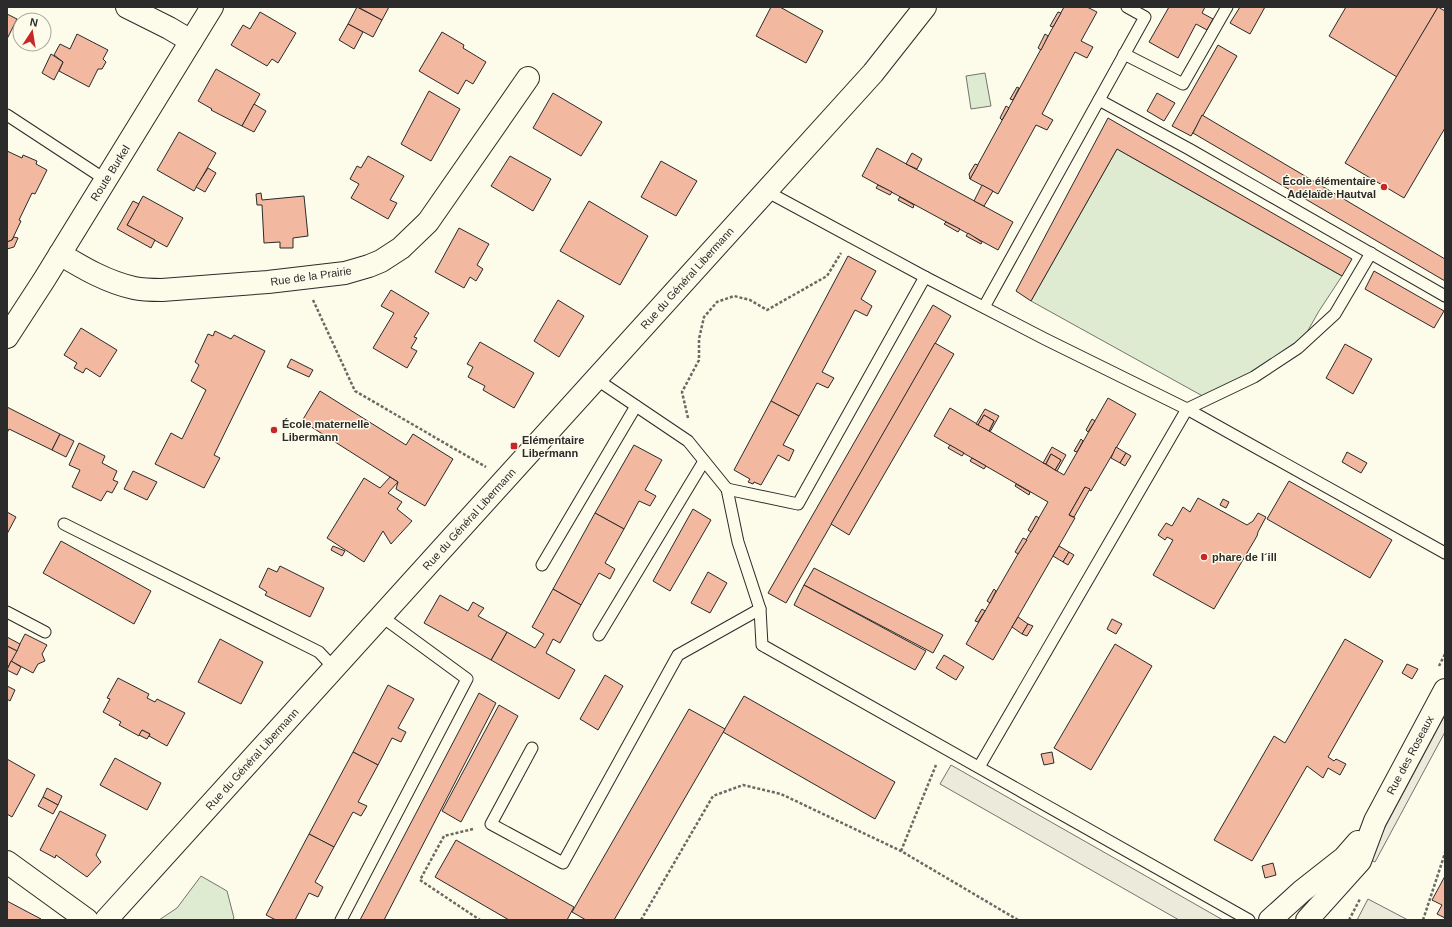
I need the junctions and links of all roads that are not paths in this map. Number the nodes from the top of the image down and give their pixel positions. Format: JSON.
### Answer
{"nodes":[{"id":1,"x":127,"y":7,"type":"edge"},
{"id":2,"x":212,"y":7,"type":"edge"},
{"id":3,"x":925,"y":7,"type":"edge"},
{"id":4,"x":1127,"y":7,"type":"edge"},
{"id":5,"x":1227,"y":7,"type":"edge"},
{"id":6,"x":191,"y":41,"type":"junction"},
{"id":7,"x":1124,"y":54,"type":"junction"},
{"id":8,"x":528,"y":78,"type":"dead end"},
{"id":9,"x":1099,"y":100,"type":"junction"},
{"id":10,"x":7,"y":115,"type":"edge"},
{"id":11,"x":106,"y":180,"type":"junction"},
{"id":12,"x":766,"y":191,"type":"junction"},
{"id":13,"x":1371,"y":253,"type":"junction"},
{"id":14,"x":60,"y":254,"type":"junction"},
{"id":15,"x":925,"y":277,"type":"junction"},
{"id":16,"x":1445,"y":296,"type":"edge"},
{"id":17,"x":984,"y":307,"type":"junction"},
{"id":18,"x":7,"y":337,"type":"edge"},
{"id":19,"x":596,"y":379,"type":"junction"},
{"id":20,"x":636,"y":406,"type":"junction"},
{"id":21,"x":1187,"y":409,"type":"junction"},
{"id":22,"x":704,"y":461,"type":"junction"},
{"id":23,"x":727,"y":489,"type":"junction"},
{"id":24,"x":64,"y":524,"type":"dead end"},
{"id":25,"x":1445,"y":553,"type":"edge"},
{"id":26,"x":542,"y":565,"type":"dead end"},
{"id":27,"x":760,"y":609,"type":"junction"},
{"id":28,"x":7,"y":612,"type":"edge"},
{"id":29,"x":381,"y":616,"type":"junction"},
{"id":30,"x":45,"y":632,"type":"dead end"},
{"id":31,"x":599,"y":635,"type":"dead end"},
{"id":32,"x":334,"y":668,"type":"junction"},
{"id":33,"x":1445,"y":690,"type":"edge"},
{"id":34,"x":532,"y":748,"type":"dead end"},
{"id":35,"x":979,"y":767,"type":"junction"},
{"id":36,"x":1375,"y":821,"type":"junction"},
{"id":37,"x":7,"y":862,"type":"edge"},
{"id":38,"x":86,"y":920,"type":"edge"},
{"id":39,"x":106,"y":920,"type":"edge"},
{"id":40,"x":341,"y":920,"type":"edge"},
{"id":41,"x":1249,"y":920,"type":"edge"},
{"id":42,"x":1270,"y":920,"type":"edge"},
{"id":43,"x":1307,"y":920,"type":"edge"}],
"edges":[{"from":1,"to":6,"type":"street"},
{"from":2,"to":6,"type":"street","name":"Route Burkel"},
{"from":3,"to":12,"type":"street","name":"Rue du Général Libermann"},
{"from":4,"to":7,"type":"lane"},
{"from":5,"to":7,"type":"lane"},
{"from":6,"to":11,"type":"street","name":"Route Burkel"},
{"from":7,"to":9,"type":"lane"},
{"from":8,"to":14,"type":"street","name":"Rue de la Prairie"},
{"from":9,"to":13,"type":"lane"},
{"from":9,"to":17,"type":"lane"},
{"from":10,"to":11,"type":"lane"},
{"from":11,"to":14,"type":"street","name":"Route Burkel"},
{"from":12,"to":15,"type":"lane"},
{"from":12,"to":19,"type":"street","name":"Rue du Général Libermann"},
{"from":13,"to":16,"type":"lane"},
{"from":13,"to":21,"type":"lane"},
{"from":14,"to":18,"type":"street","name":"Route Burkel"},
{"from":15,"to":17,"type":"lane"},
{"from":15,"to":23,"type":"lane"},
{"from":17,"to":21,"type":"lane"},
{"from":19,"to":20,"type":"lane"},
{"from":19,"to":29,"type":"street","name":"Rue du Général Libermann"},
{"from":20,"to":22,"type":"lane"},
{"from":20,"to":26,"type":"lane"},
{"from":21,"to":25,"type":"lane"},
{"from":21,"to":35,"type":"lane"},
{"from":22,"to":23,"type":"lane"},
{"from":22,"to":31,"type":"lane"},
{"from":23,"to":27,"type":"lane"},
{"from":24,"to":32,"type":"lane"},
{"from":27,"to":34,"type":"lane"},
{"from":27,"to":35,"type":"lane"},
{"from":28,"to":30,"type":"lane"},
{"from":29,"to":32,"type":"street","name":"Rue du Général Libermann"},
{"from":29,"to":40,"type":"lane"},
{"from":32,"to":39,"type":"street","name":"Rue du Général Libermann"},
{"from":33,"to":36,"type":"street","name":"Rue des Roseaux"},
{"from":35,"to":41,"type":"lane"},
{"from":36,"to":42,"type":"street","name":"Rue des Roseaux"},
{"from":36,"to":43,"type":"street","name":"Rue des Roseaux"},
{"from":37,"to":38,"type":"street"}]}
